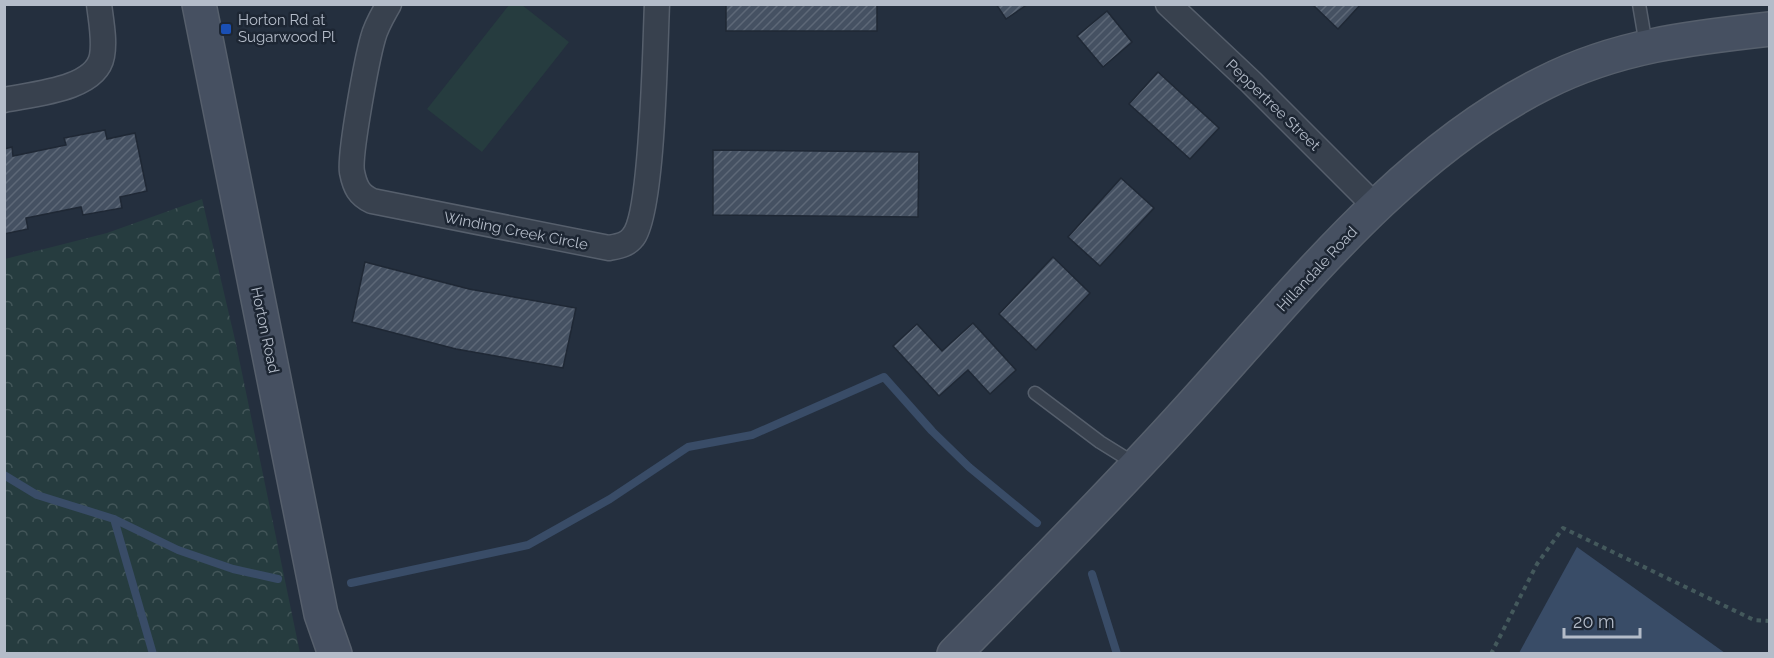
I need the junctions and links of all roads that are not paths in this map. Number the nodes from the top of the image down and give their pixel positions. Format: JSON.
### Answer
{"nodes":[{"id":1,"x":99,"y":4,"type":"edge"},
{"id":2,"x":199,"y":4,"type":"edge"},
{"id":3,"x":389,"y":4,"type":"edge"},
{"id":4,"x":657,"y":4,"type":"edge"},
{"id":5,"x":1168,"y":4,"type":"edge"},
{"id":6,"x":1639,"y":4,"type":"edge"},
{"id":7,"x":1770,"y":29,"type":"edge"},
{"id":8,"x":1646,"y":46,"type":"junction"},
{"id":9,"x":4,"y":100,"type":"edge"},
{"id":10,"x":1376,"y":207,"type":"junction"},
{"id":11,"x":1035,"y":393,"type":"dead end"},
{"id":12,"x":1138,"y":465,"type":"junction"},
{"id":13,"x":335,"y":654,"type":"edge"},
{"id":14,"x":954,"y":654,"type":"edge"}],
"edges":[{"from":1,"to":9,"type":"street"},
{"from":2,"to":13,"type":"street","name":"Horton Road"},
{"from":3,"to":4,"type":"street","name":"Winding Creek Circle"},
{"from":5,"to":10,"type":"street","name":"Peppertree Street"},
{"from":6,"to":8,"type":"lane"},
{"from":7,"to":8,"type":"street","name":"Hillandale Road"},
{"from":8,"to":10,"type":"street","name":"Hillandale Road"},
{"from":10,"to":12,"type":"street","name":"Hillandale Road"},
{"from":11,"to":12,"type":"lane"},
{"from":12,"to":14,"type":"street","name":"Hillandale Road"}]}
